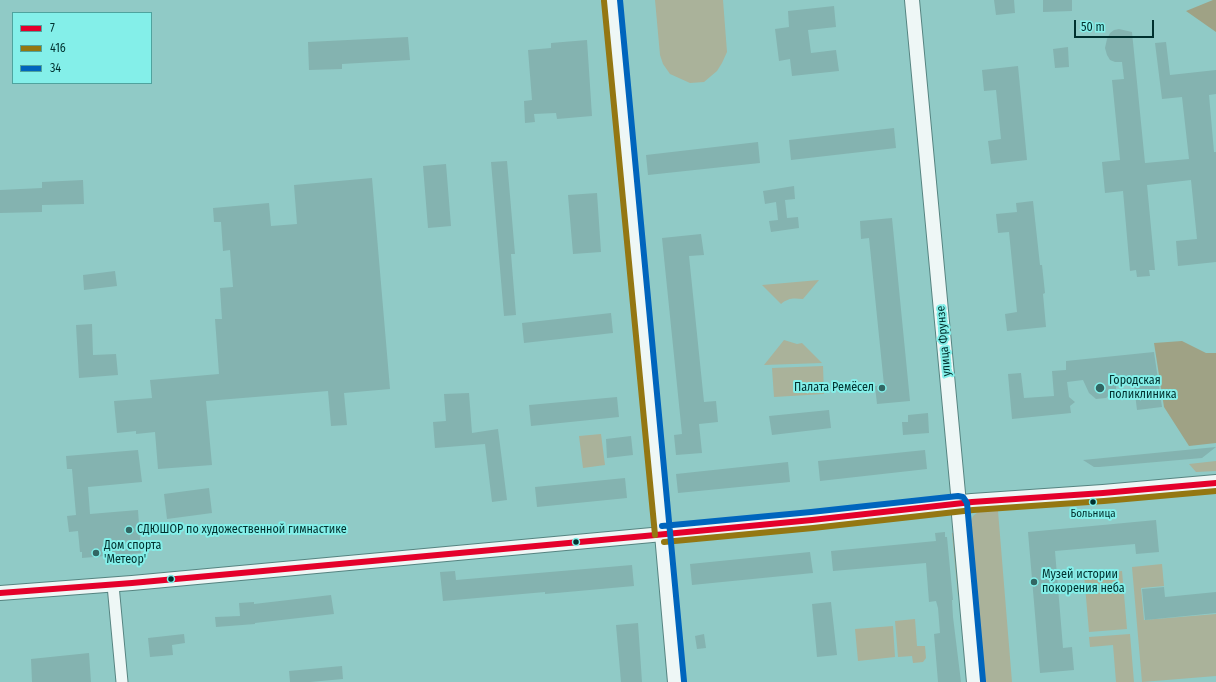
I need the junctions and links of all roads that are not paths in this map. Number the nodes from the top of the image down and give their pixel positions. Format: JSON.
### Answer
{"nodes":[{"id":1,"x":612,"y":0,"type":"edge"},
{"id":2,"x":912,"y":0,"type":"edge"},
{"id":3,"x":1216,"y":483,"type":"edge"},
{"id":4,"x":959,"y":504,"type":"junction"},
{"id":5,"x":663,"y":534,"type":"junction"},
{"id":6,"x":113,"y":585,"type":"junction"},
{"id":7,"x":0,"y":593,"type":"edge"},
{"id":8,"x":122,"y":682,"type":"edge"},
{"id":9,"x":676,"y":682,"type":"edge"},
{"id":10,"x":975,"y":682,"type":"edge"}],
"edges":[{"from":1,"to":5,"type":"street"},
{"from":2,"to":4,"type":"street","name":"улица Фрунзе"},
{"from":3,"to":4,"type":"main road"},
{"from":4,"to":5,"type":"main road"},
{"from":4,"to":10,"type":"main road","name":"улица Фрунзе"},
{"from":5,"to":6,"type":"street"},
{"from":5,"to":9,"type":"main road"},
{"from":6,"to":7,"type":"street"},
{"from":6,"to":8,"type":"street"}]}
